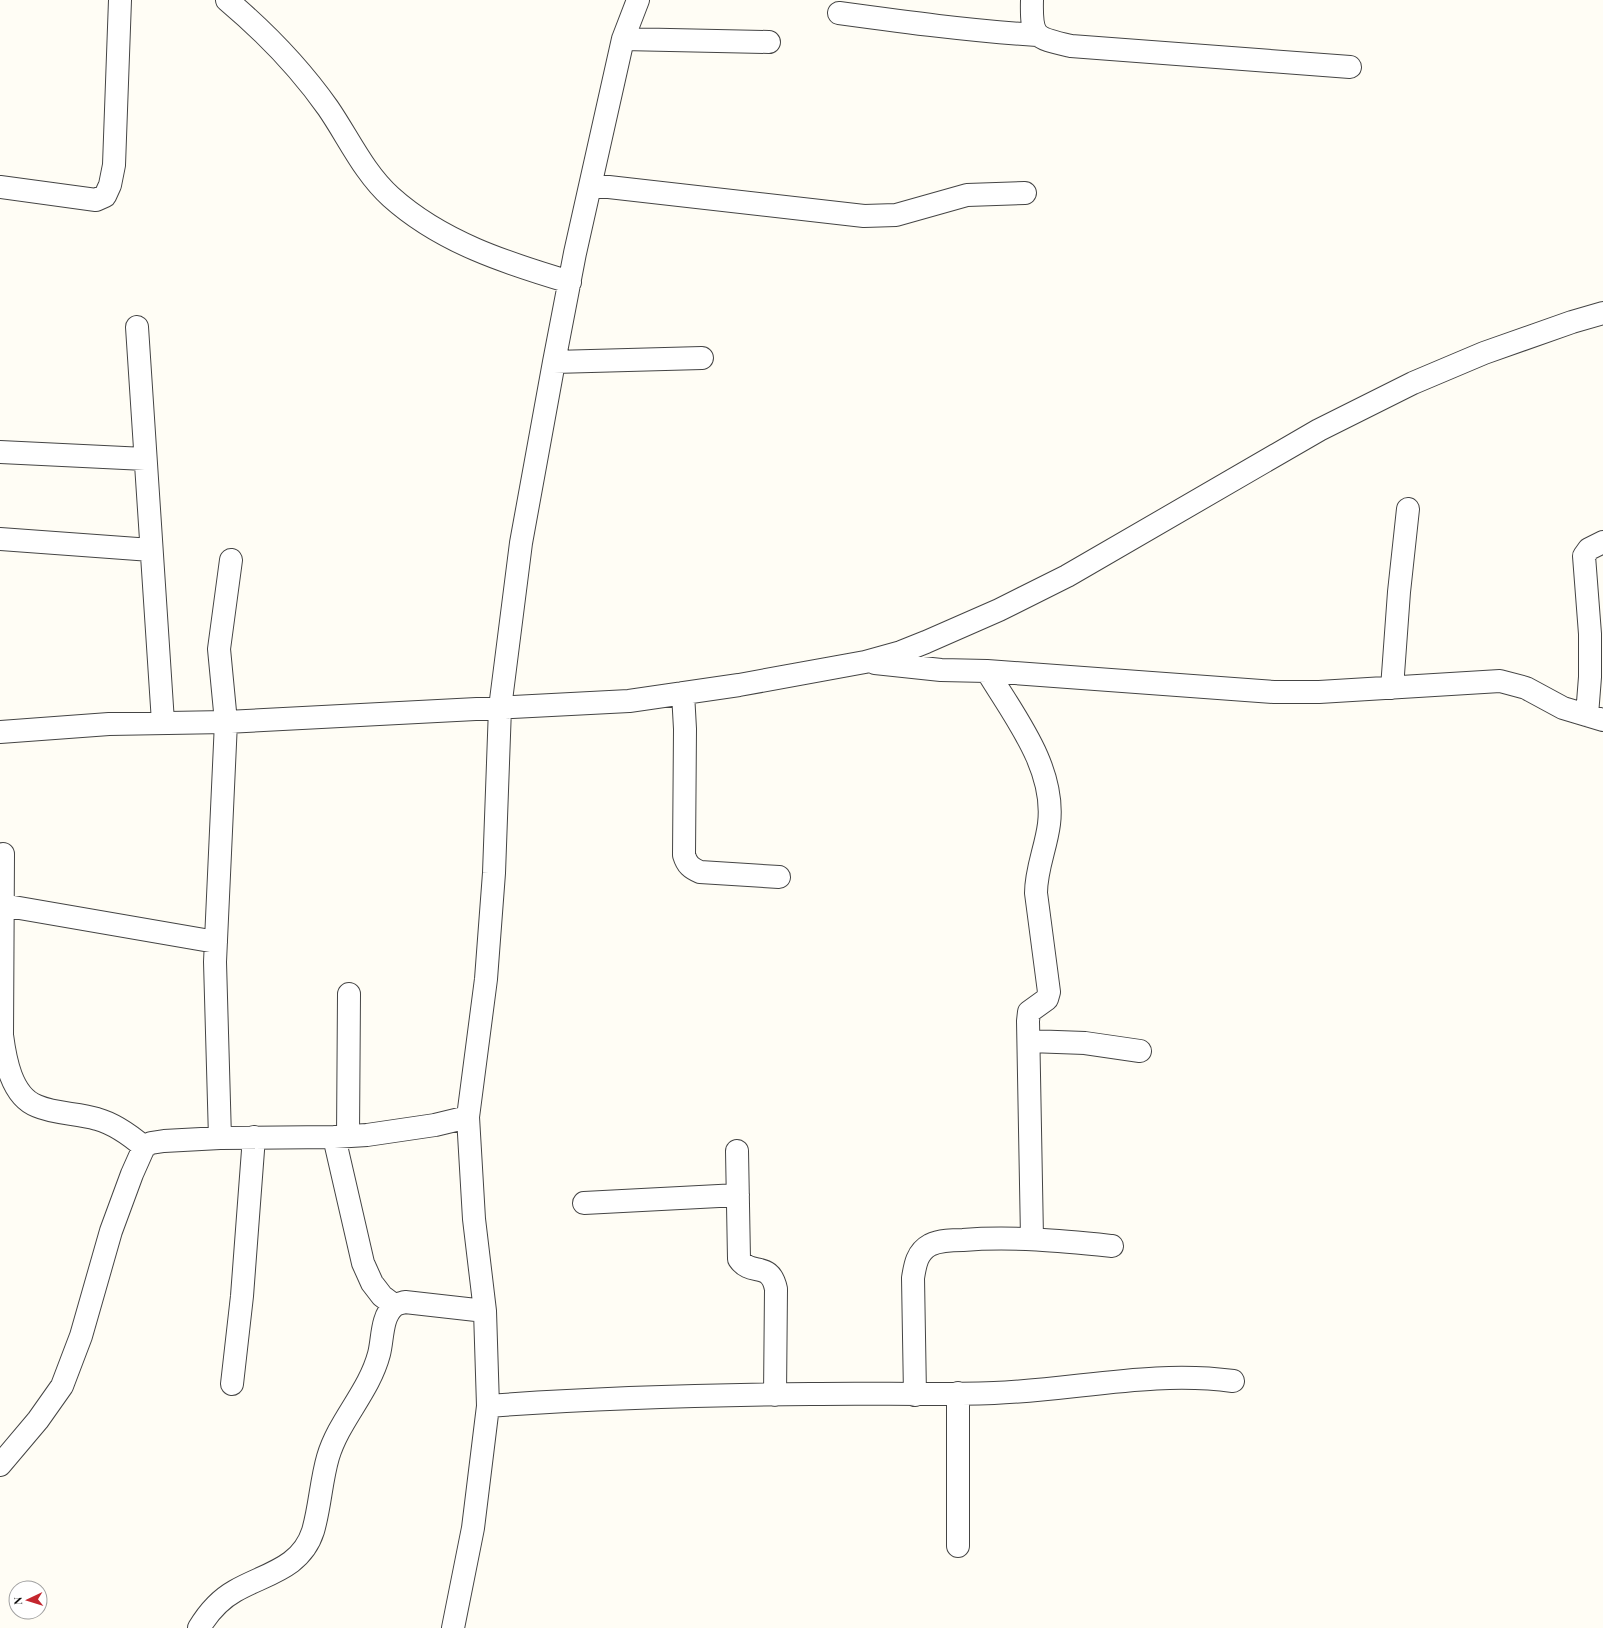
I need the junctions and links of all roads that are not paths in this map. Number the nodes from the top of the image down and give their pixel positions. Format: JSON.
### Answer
{"nodes":[{"id":1,"x":120,"y":0,"type":"edge"},
{"id":2,"x":227,"y":0,"type":"edge"},
{"id":3,"x":638,"y":0,"type":"edge"},
{"id":4,"x":1032,"y":0,"type":"edge"},
{"id":5,"x":839,"y":12,"type":"dead end"},
{"id":6,"x":1037,"y":35,"type":"junction"},
{"id":7,"x":623,"y":39,"type":"junction"},
{"id":8,"x":769,"y":42,"type":"dead end"},
{"id":9,"x":1350,"y":67,"type":"dead end"},
{"id":10,"x":591,"y":185,"type":"junction"},
{"id":11,"x":0,"y":187,"type":"edge"},
{"id":12,"x":1025,"y":193,"type":"dead end"},
{"id":13,"x":570,"y":282,"type":"junction"},
{"id":14,"x":1603,"y":313,"type":"edge"},
{"id":15,"x":137,"y":327,"type":"dead end"},
{"id":16,"x":702,"y":358,"type":"dead end"},
{"id":17,"x":554,"y":362,"type":"junction"},
{"id":18,"x":0,"y":452,"type":"edge"},
{"id":19,"x":146,"y":459,"type":"junction"},
{"id":20,"x":1408,"y":509,"type":"dead end"},
{"id":21,"x":0,"y":539,"type":"edge"},
{"id":22,"x":1603,"y":542,"type":"edge"},
{"id":23,"x":151,"y":550,"type":"junction"},
{"id":24,"x":231,"y":560,"type":"dead end"},
{"id":25,"x":865,"y":662,"type":"junction"},
{"id":26,"x":987,"y":671,"type":"junction"},
{"id":27,"x":1392,"y":688,"type":"junction"},
{"id":28,"x":683,"y":693,"type":"junction"},
{"id":29,"x":500,"y":708,"type":"junction"},
{"id":30,"x":1595,"y":717,"type":"edge"},
{"id":31,"x":163,"y":722,"type":"junction"},
{"id":32,"x":226,"y":722,"type":"junction"},
{"id":33,"x":0,"y":732,"type":"edge"},
{"id":34,"x":3,"y":854,"type":"dead end"},
{"id":35,"x":778,"y":877,"type":"dead end"},
{"id":36,"x":2,"y":905,"type":"junction"},
{"id":37,"x":216,"y":942,"type":"junction"},
{"id":38,"x":349,"y":994,"type":"dead end"},
{"id":39,"x":1,"y":1027,"type":"edge"},
{"id":40,"x":1028,"y":1041,"type":"junction"},
{"id":41,"x":1140,"y":1051,"type":"dead end"},
{"id":42,"x":468,"y":1117,"type":"junction"},
{"id":43,"x":254,"y":1137,"type":"junction"},
{"id":44,"x":341,"y":1137,"type":"junction"},
{"id":45,"x":220,"y":1138,"type":"junction"},
{"id":46,"x":144,"y":1147,"type":"junction"},
{"id":47,"x":736,"y":1151,"type":"dead end"},
{"id":48,"x":738,"y":1195,"type":"junction"},
{"id":49,"x":584,"y":1203,"type":"dead end"},
{"id":50,"x":1032,"y":1238,"type":"junction"},
{"id":51,"x":1112,"y":1246,"type":"dead end"},
{"id":52,"x":394,"y":1305,"type":"junction"},
{"id":53,"x":485,"y":1311,"type":"junction"},
{"id":54,"x":1233,"y":1380,"type":"dead end"},
{"id":55,"x":232,"y":1384,"type":"dead end"},
{"id":56,"x":958,"y":1394,"type":"junction"},
{"id":57,"x":775,"y":1395,"type":"junction"},
{"id":58,"x":915,"y":1395,"type":"junction"},
{"id":59,"x":488,"y":1406,"type":"junction"},
{"id":60,"x":0,"y":1465,"type":"edge"},
{"id":61,"x":958,"y":1546,"type":"dead end"},
{"id":62,"x":200,"y":1628,"type":"edge"},
{"id":63,"x":453,"y":1628,"type":"edge"}],
"edges":[{"from":1,"to":11,"type":"street"},
{"from":2,"to":13,"type":"street"},
{"from":3,"to":7,"type":"street"},
{"from":4,"to":6,"type":"street"},
{"from":5,"to":6,"type":"street"},
{"from":6,"to":9,"type":"street"},
{"from":7,"to":8,"type":"street"},
{"from":7,"to":10,"type":"street"},
{"from":10,"to":12,"type":"street"},
{"from":10,"to":13,"type":"street"},
{"from":13,"to":17,"type":"street"},
{"from":14,"to":25,"type":"street"},
{"from":15,"to":19,"type":"street"},
{"from":16,"to":17,"type":"street"},
{"from":17,"to":29,"type":"street"},
{"from":18,"to":19,"type":"street"},
{"from":19,"to":23,"type":"street"},
{"from":20,"to":27,"type":"street"},
{"from":21,"to":23,"type":"street"},
{"from":22,"to":30,"type":"street"},
{"from":23,"to":31,"type":"street"},
{"from":24,"to":32,"type":"street"},
{"from":25,"to":26,"type":"street"},
{"from":25,"to":28,"type":"street"},
{"from":26,"to":27,"type":"street"},
{"from":26,"to":40,"type":"street"},
{"from":27,"to":30,"type":"street"},
{"from":28,"to":29,"type":"street"},
{"from":28,"to":35,"type":"street"},
{"from":29,"to":32,"type":"street"},
{"from":29,"to":42,"type":"street"},
{"from":31,"to":32,"type":"street"},
{"from":31,"to":33,"type":"street"},
{"from":32,"to":37,"type":"street"},
{"from":34,"to":36,"type":"street"},
{"from":36,"to":37,"type":"street"},
{"from":36,"to":39,"type":"street"},
{"from":37,"to":45,"type":"street"},
{"from":38,"to":44,"type":"street"},
{"from":39,"to":46,"type":"street"},
{"from":40,"to":41,"type":"street"},
{"from":40,"to":50,"type":"street"},
{"from":42,"to":44,"type":"street"},
{"from":42,"to":53,"type":"street"},
{"from":43,"to":44,"type":"street"},
{"from":43,"to":45,"type":"street"},
{"from":43,"to":55,"type":"street"},
{"from":44,"to":52,"type":"street"},
{"from":45,"to":46,"type":"street"},
{"from":46,"to":60,"type":"street"},
{"from":47,"to":48,"type":"street"},
{"from":48,"to":49,"type":"street"},
{"from":48,"to":57,"type":"street"},
{"from":50,"to":51,"type":"street"},
{"from":50,"to":58,"type":"street"},
{"from":52,"to":53,"type":"street"},
{"from":52,"to":62,"type":"street"},
{"from":53,"to":59,"type":"street"},
{"from":54,"to":56,"type":"street"},
{"from":56,"to":58,"type":"street"},
{"from":56,"to":61,"type":"street"},
{"from":57,"to":58,"type":"street"},
{"from":57,"to":59,"type":"street"},
{"from":59,"to":63,"type":"street"}]}
